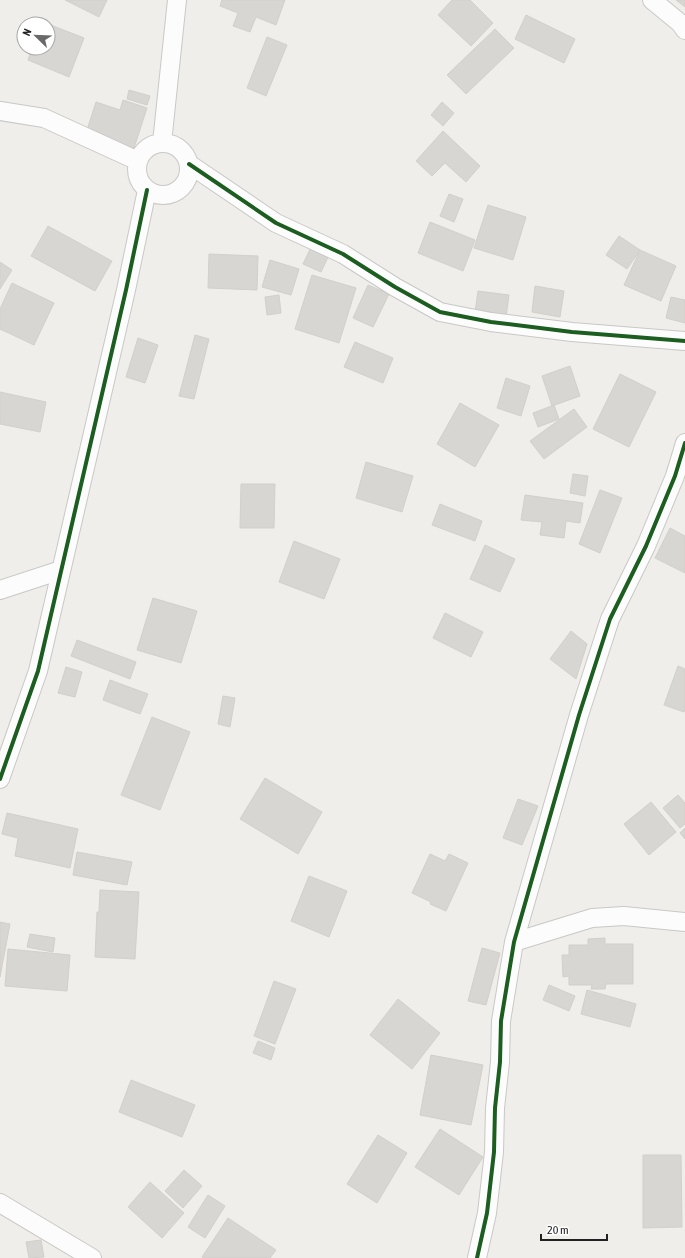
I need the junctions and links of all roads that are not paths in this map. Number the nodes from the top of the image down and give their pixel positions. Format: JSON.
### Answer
{"nodes":[{"id":1,"x":177,"y":0,"type":"edge"},
{"id":2,"x":652,"y":0,"type":"edge"},
{"id":3,"x":685,"y":30,"type":"edge"},
{"id":4,"x":0,"y":111,"type":"edge"},
{"id":5,"x":162,"y":143,"type":"junction"},
{"id":6,"x":138,"y":161,"type":"junction"},
{"id":7,"x":189,"y":164,"type":"junction"},
{"id":8,"x":147,"y":190,"type":"junction"},
{"id":9,"x":685,"y":341,"type":"edge"},
{"id":10,"x":685,"y":443,"type":"edge"},
{"id":11,"x":61,"y":570,"type":"junction"},
{"id":12,"x":0,"y":590,"type":"edge"},
{"id":13,"x":0,"y":780,"type":"edge"},
{"id":14,"x":685,"y":922,"type":"edge"},
{"id":15,"x":514,"y":942,"type":"junction"},
{"id":16,"x":0,"y":1203,"type":"edge"},
{"id":17,"x":92,"y":1258,"type":"edge"},
{"id":18,"x":477,"y":1258,"type":"edge"}],
"edges":[{"from":1,"to":5,"type":"street"},
{"from":2,"to":3,"type":"street"},
{"from":4,"to":6,"type":"street"},
{"from":5,"to":6,"type":"street"},
{"from":5,"to":7,"type":"street"},
{"from":6,"to":8,"type":"street"},
{"from":7,"to":8,"type":"street"},
{"from":7,"to":9,"type":"street"},
{"from":8,"to":11,"type":"street"},
{"from":10,"to":15,"type":"street"},
{"from":11,"to":12,"type":"street"},
{"from":11,"to":13,"type":"street"},
{"from":14,"to":15,"type":"street"},
{"from":15,"to":18,"type":"street"},
{"from":16,"to":17,"type":"street"}]}
